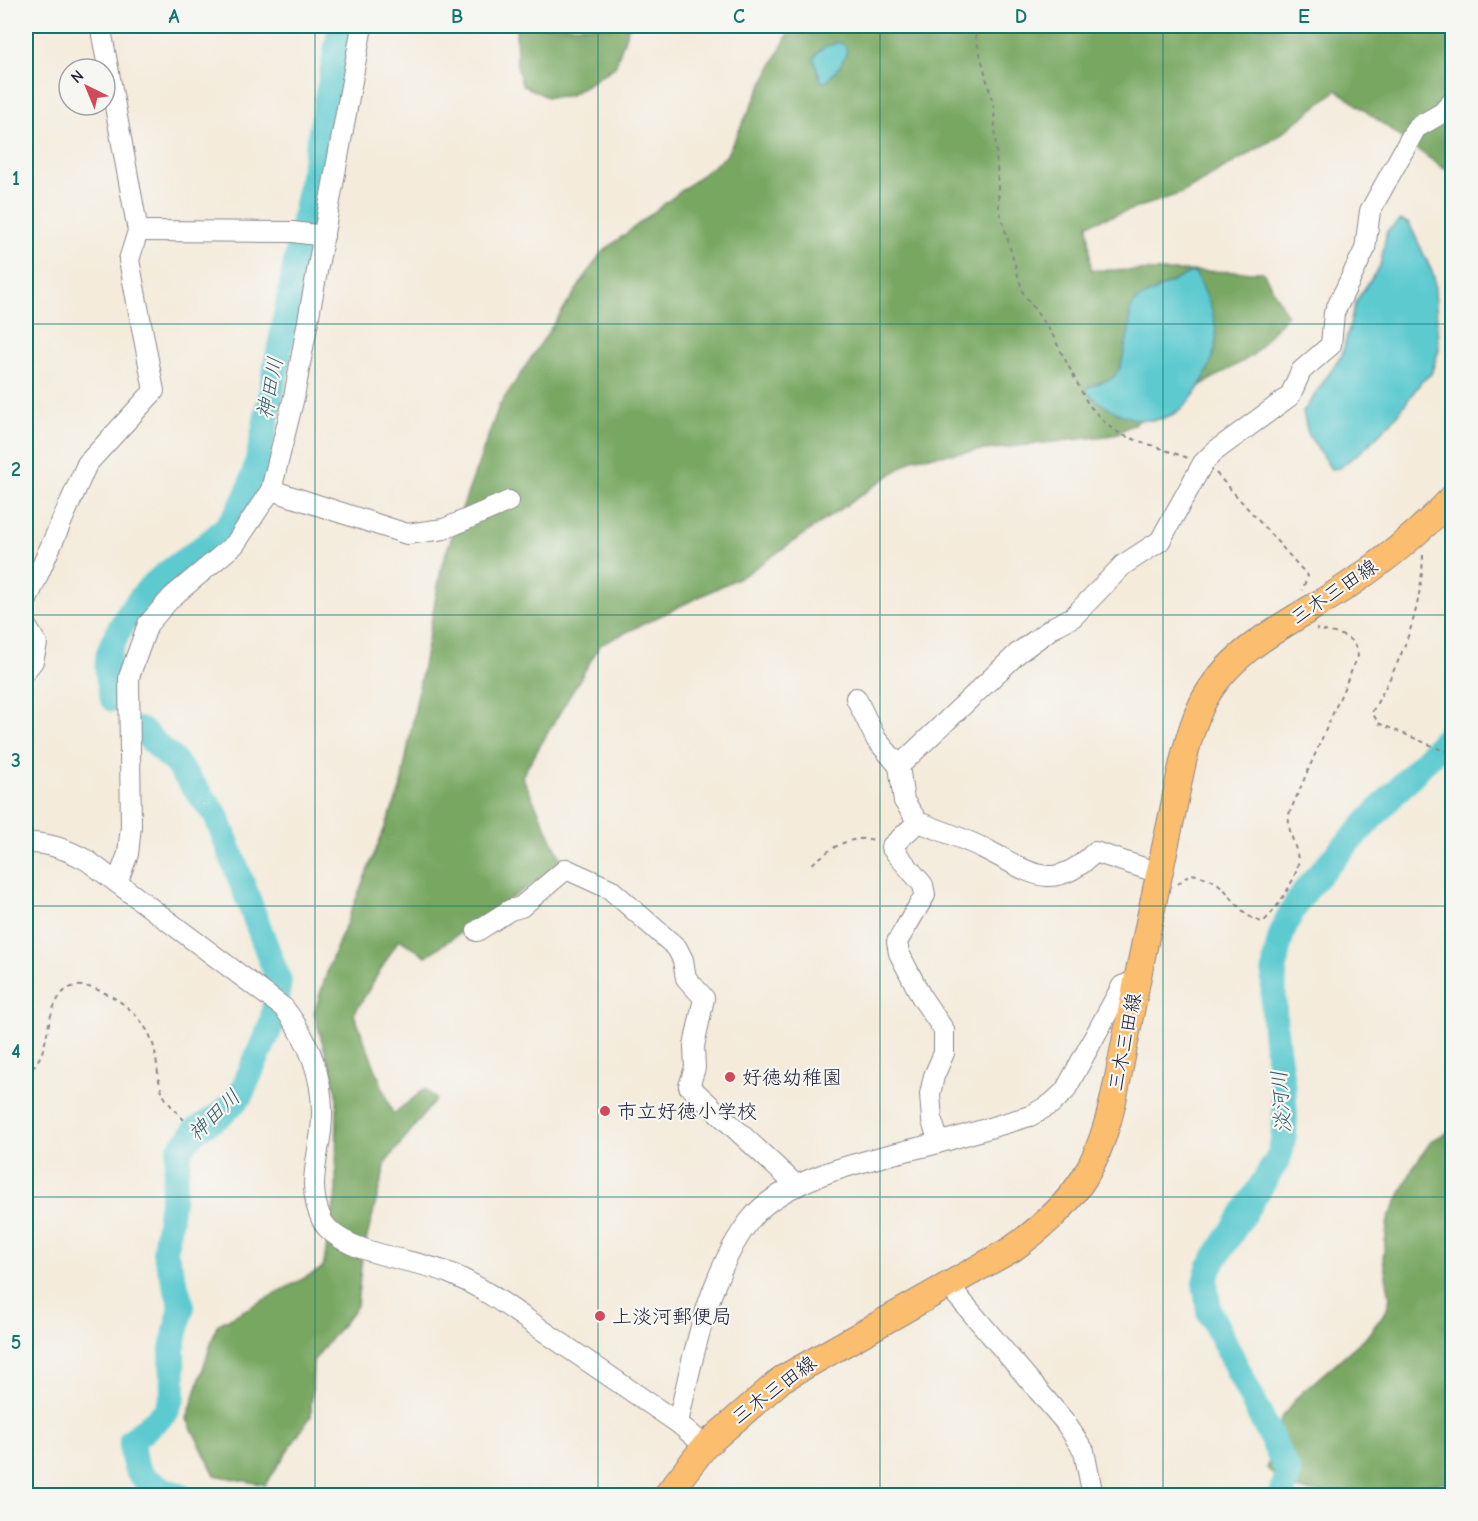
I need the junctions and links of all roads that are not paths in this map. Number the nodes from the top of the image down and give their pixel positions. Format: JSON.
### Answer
{"nodes":[{"id":1,"x":104,"y":26,"type":"edge"},
{"id":2,"x":362,"y":26,"type":"edge"},
{"id":3,"x":1452,"y":102,"type":"edge"},
{"id":4,"x":138,"y":231,"type":"junction"},
{"id":5,"x":310,"y":234,"type":"junction"},
{"id":6,"x":271,"y":490,"type":"junction"},
{"id":7,"x":1452,"y":498,"type":"edge"},
{"id":8,"x":508,"y":501,"type":"dead end"},
{"id":9,"x":26,"y":602,"type":"edge"},
{"id":10,"x":26,"y":626,"type":"edge"},
{"id":11,"x":26,"y":670,"type":"edge"},
{"id":12,"x":856,"y":698,"type":"dead end"},
{"id":13,"x":899,"y":766,"type":"junction"},
{"id":14,"x":918,"y":822,"type":"junction"},
{"id":15,"x":26,"y":843,"type":"edge"},
{"id":16,"x":1166,"y":882,"type":"junction"},
{"id":17,"x":117,"y":883,"type":"junction"},
{"id":18,"x":477,"y":931,"type":"dead end"},
{"id":19,"x":1137,"y":980,"type":"junction"},
{"id":20,"x":939,"y":1142,"type":"junction"},
{"id":21,"x":796,"y":1186,"type":"junction"},
{"id":22,"x":948,"y":1285,"type":"junction"},
{"id":23,"x":678,"y":1423,"type":"junction"},
{"id":24,"x":705,"y":1446,"type":"junction"},
{"id":25,"x":670,"y":1494,"type":"edge"},
{"id":26,"x":1093,"y":1496,"type":"edge"}],
"edges":[{"from":1,"to":4,"type":"street"},
{"from":2,"to":5,"type":"street"},
{"from":3,"to":13,"type":"street"},
{"from":4,"to":5,"type":"street"},
{"from":4,"to":9,"type":"street"},
{"from":5,"to":6,"type":"street"},
{"from":6,"to":8,"type":"street"},
{"from":6,"to":17,"type":"street"},
{"from":7,"to":16,"type":"main road","name":"三木三田線"},
{"from":10,"to":11,"type":"street"},
{"from":12,"to":13,"type":"street"},
{"from":13,"to":14,"type":"street"},
{"from":14,"to":16,"type":"street"},
{"from":14,"to":20,"type":"street"},
{"from":15,"to":17,"type":"street"},
{"from":16,"to":19,"type":"main road","name":"三木三田線"},
{"from":17,"to":23,"type":"street"},
{"from":18,"to":21,"type":"street"},
{"from":19,"to":20,"type":"street"},
{"from":19,"to":22,"type":"main road","name":"三木三田線"},
{"from":20,"to":21,"type":"street"},
{"from":21,"to":23,"type":"street"},
{"from":22,"to":24,"type":"main road","name":"三木三田線"},
{"from":22,"to":26,"type":"street"},
{"from":23,"to":24,"type":"street"},
{"from":24,"to":25,"type":"main road","name":"三木三田線"}]}
